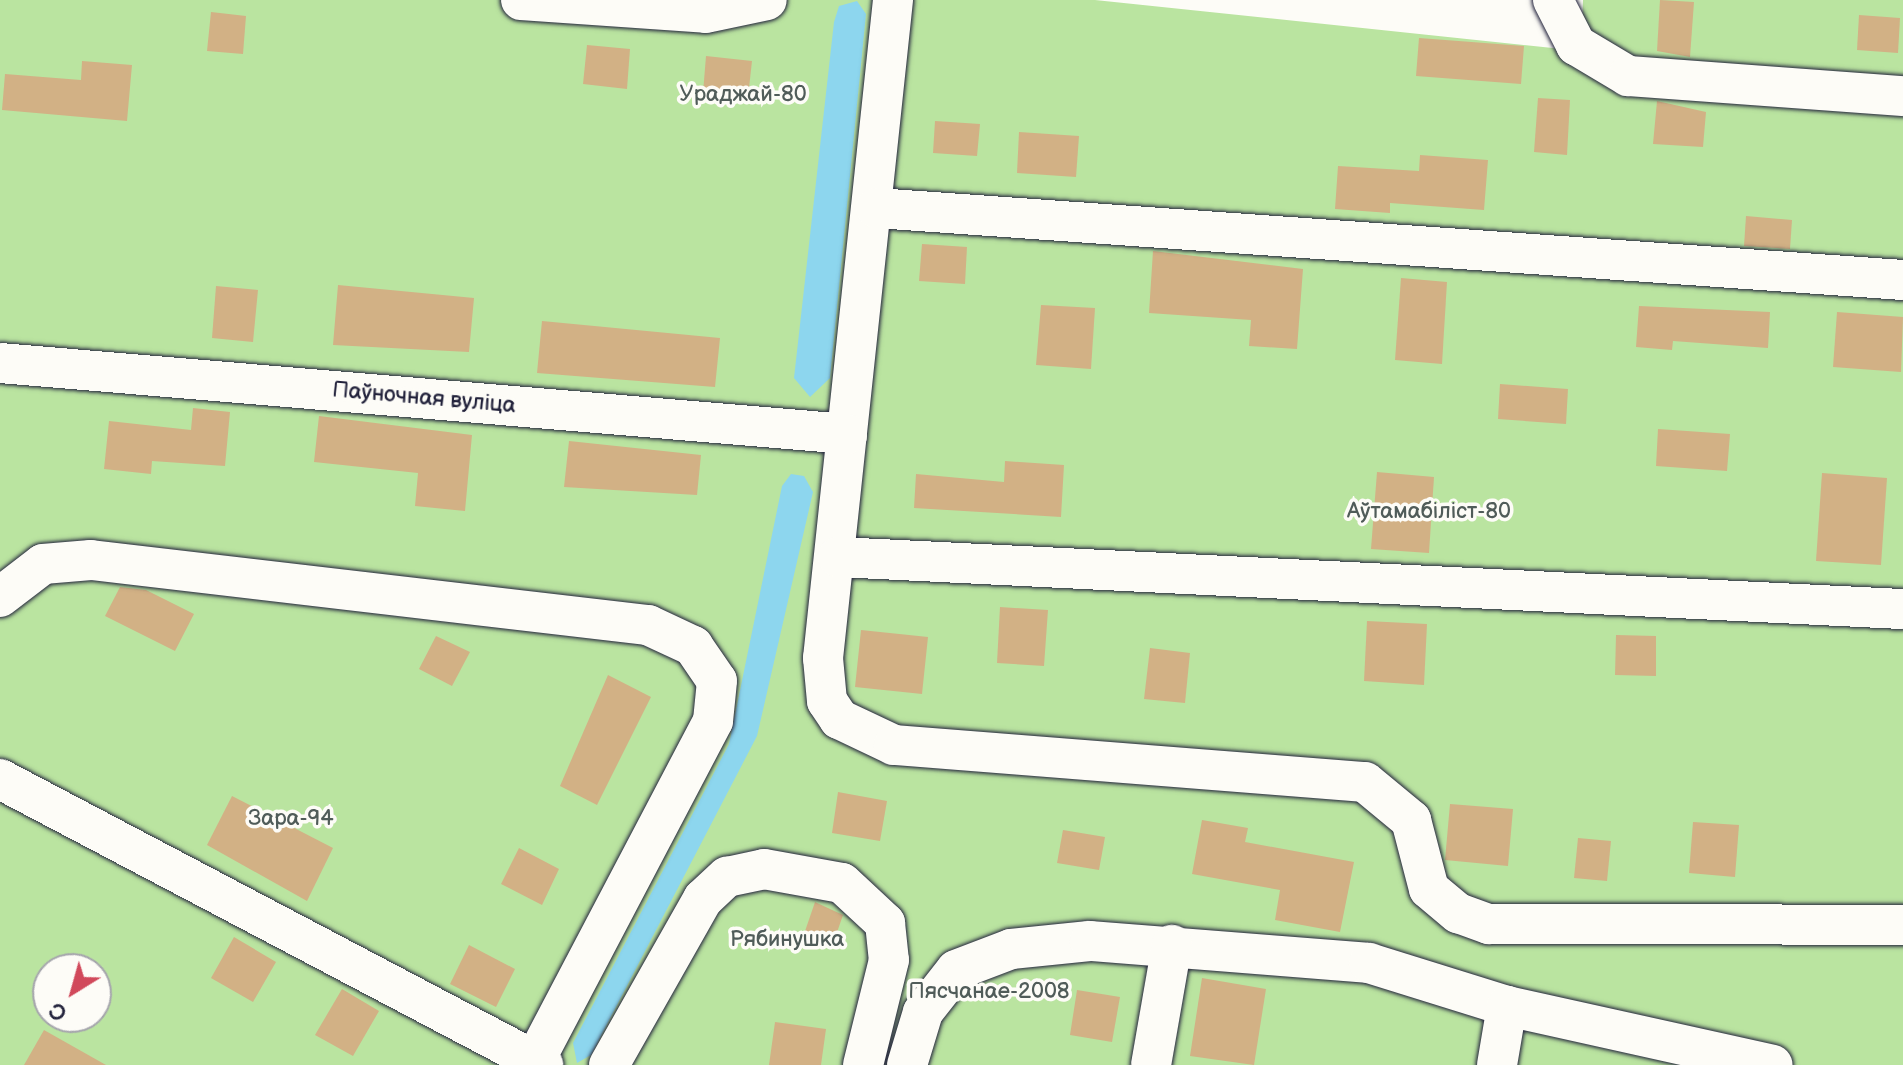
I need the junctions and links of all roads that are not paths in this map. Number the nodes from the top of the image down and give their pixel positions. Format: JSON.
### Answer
{"nodes":[{"id":1,"x":521,"y":0,"type":"edge"},
{"id":2,"x":767,"y":0,"type":"edge"},
{"id":3,"x":893,"y":0,"type":"edge"},
{"id":4,"x":1553,"y":0,"type":"edge"},
{"id":5,"x":1903,"y":96,"type":"edge"},
{"id":6,"x":876,"y":208,"type":"junction"},
{"id":7,"x":1903,"y":280,"type":"edge"},
{"id":8,"x":0,"y":363,"type":"edge"},
{"id":9,"x":847,"y":434,"type":"junction"},
{"id":10,"x":838,"y":557,"type":"junction"},
{"id":11,"x":0,"y":597,"type":"edge"},
{"id":12,"x":1903,"y":609,"type":"edge"},
{"id":13,"x":0,"y":779,"type":"edge"},
{"id":14,"x":1903,"y":925,"type":"edge"},
{"id":15,"x":1172,"y":945,"type":"junction"},
{"id":16,"x":1507,"y":1006,"type":"junction"},
{"id":17,"x":539,"y":1062,"type":"edge"},
{"id":18,"x":609,"y":1065,"type":"edge"},
{"id":19,"x":863,"y":1065,"type":"edge"},
{"id":20,"x":907,"y":1065,"type":"edge"},
{"id":21,"x":1151,"y":1065,"type":"edge"},
{"id":22,"x":1497,"y":1065,"type":"edge"},
{"id":23,"x":1773,"y":1065,"type":"edge"}],
"edges":[{"from":1,"to":2,"type":"lane"},
{"from":3,"to":6,"type":"lane"},
{"from":4,"to":5,"type":"lane"},
{"from":6,"to":7,"type":"lane"},
{"from":6,"to":9,"type":"lane"},
{"from":8,"to":9,"type":"lane","name":"Паўночная вуліца"},
{"from":9,"to":10,"type":"lane"},
{"from":10,"to":12,"type":"lane"},
{"from":10,"to":14,"type":"lane"},
{"from":11,"to":17,"type":"lane"},
{"from":13,"to":17,"type":"lane"},
{"from":15,"to":16,"type":"lane"},
{"from":15,"to":20,"type":"lane"},
{"from":15,"to":21,"type":"lane"},
{"from":16,"to":22,"type":"lane"},
{"from":16,"to":23,"type":"lane"},
{"from":18,"to":19,"type":"lane"}]}
